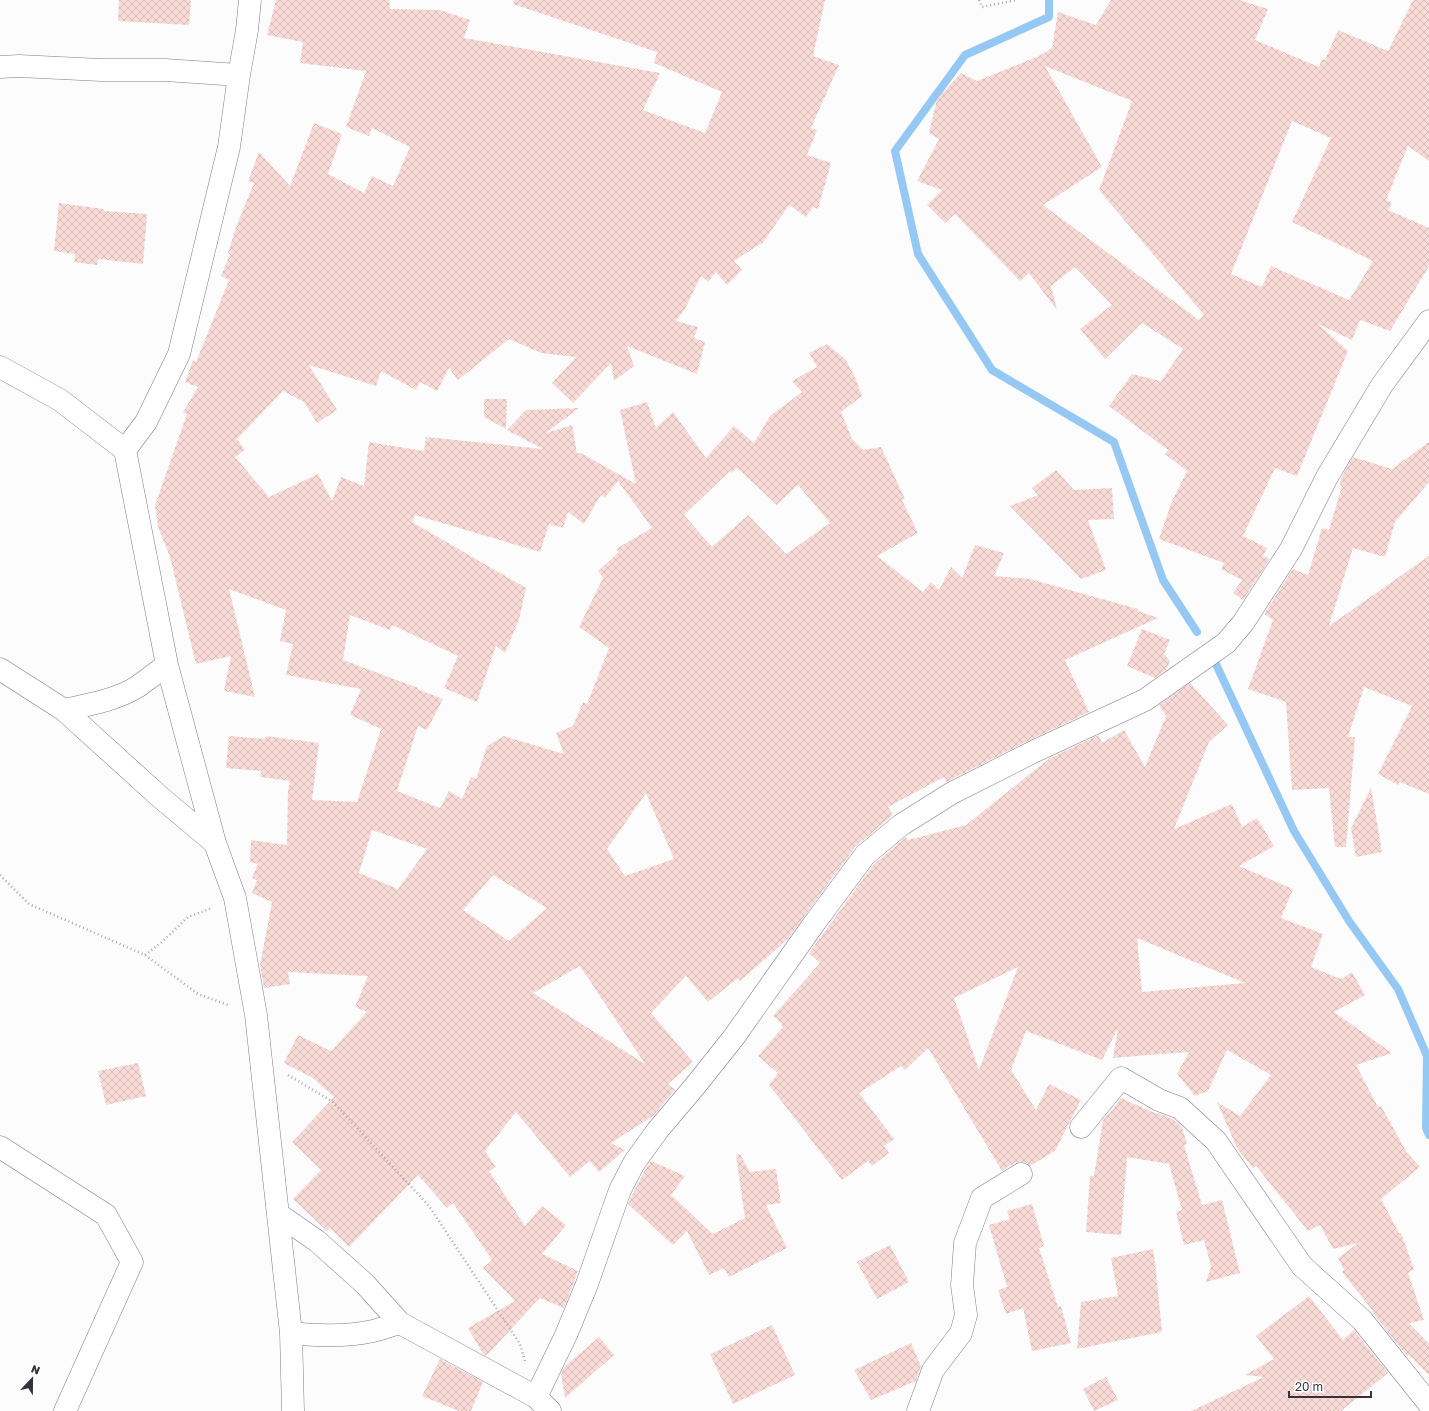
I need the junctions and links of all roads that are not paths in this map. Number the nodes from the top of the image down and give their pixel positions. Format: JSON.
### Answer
{"nodes":[{"id":1,"x":250,"y":0,"type":"edge"},
{"id":2,"x":0,"y":67,"type":"edge"},
{"id":3,"x":239,"y":75,"type":"junction"},
{"id":4,"x":1429,"y":321,"type":"edge"},
{"id":5,"x":0,"y":367,"type":"edge"},
{"id":6,"x":125,"y":450,"type":"junction"},
{"id":7,"x":167,"y":665,"type":"junction"},
{"id":8,"x":0,"y":669,"type":"edge"},
{"id":9,"x":64,"y":710,"type":"junction"},
{"id":10,"x":216,"y":843,"type":"junction"},
{"id":11,"x":1080,"y":1127,"type":"dead end"},
{"id":12,"x":0,"y":1148,"type":"edge"},
{"id":13,"x":1021,"y":1174,"type":"dead end"},
{"id":14,"x":278,"y":1214,"type":"junction"},
{"id":15,"x":400,"y":1323,"type":"junction"},
{"id":16,"x":291,"y":1333,"type":"junction"},
{"id":17,"x":543,"y":1404,"type":"edge"},
{"id":18,"x":1429,"y":1404,"type":"edge"},
{"id":19,"x":66,"y":1411,"type":"edge"},
{"id":20,"x":293,"y":1411,"type":"edge"},
{"id":21,"x":918,"y":1411,"type":"edge"}],
"edges":[{"from":1,"to":3,"type":"street"},
{"from":2,"to":3,"type":"street"},
{"from":3,"to":6,"type":"street"},
{"from":4,"to":17,"type":"street"},
{"from":5,"to":6,"type":"street"},
{"from":6,"to":7,"type":"street"},
{"from":7,"to":9,"type":"street"},
{"from":7,"to":10,"type":"street"},
{"from":8,"to":9,"type":"street"},
{"from":9,"to":10,"type":"street"},
{"from":10,"to":14,"type":"street"},
{"from":11,"to":18,"type":"street"},
{"from":12,"to":19,"type":"street"},
{"from":13,"to":21,"type":"street"},
{"from":14,"to":15,"type":"street"},
{"from":14,"to":16,"type":"street"},
{"from":15,"to":16,"type":"street"},
{"from":15,"to":17,"type":"street"},
{"from":16,"to":20,"type":"street"}]}
